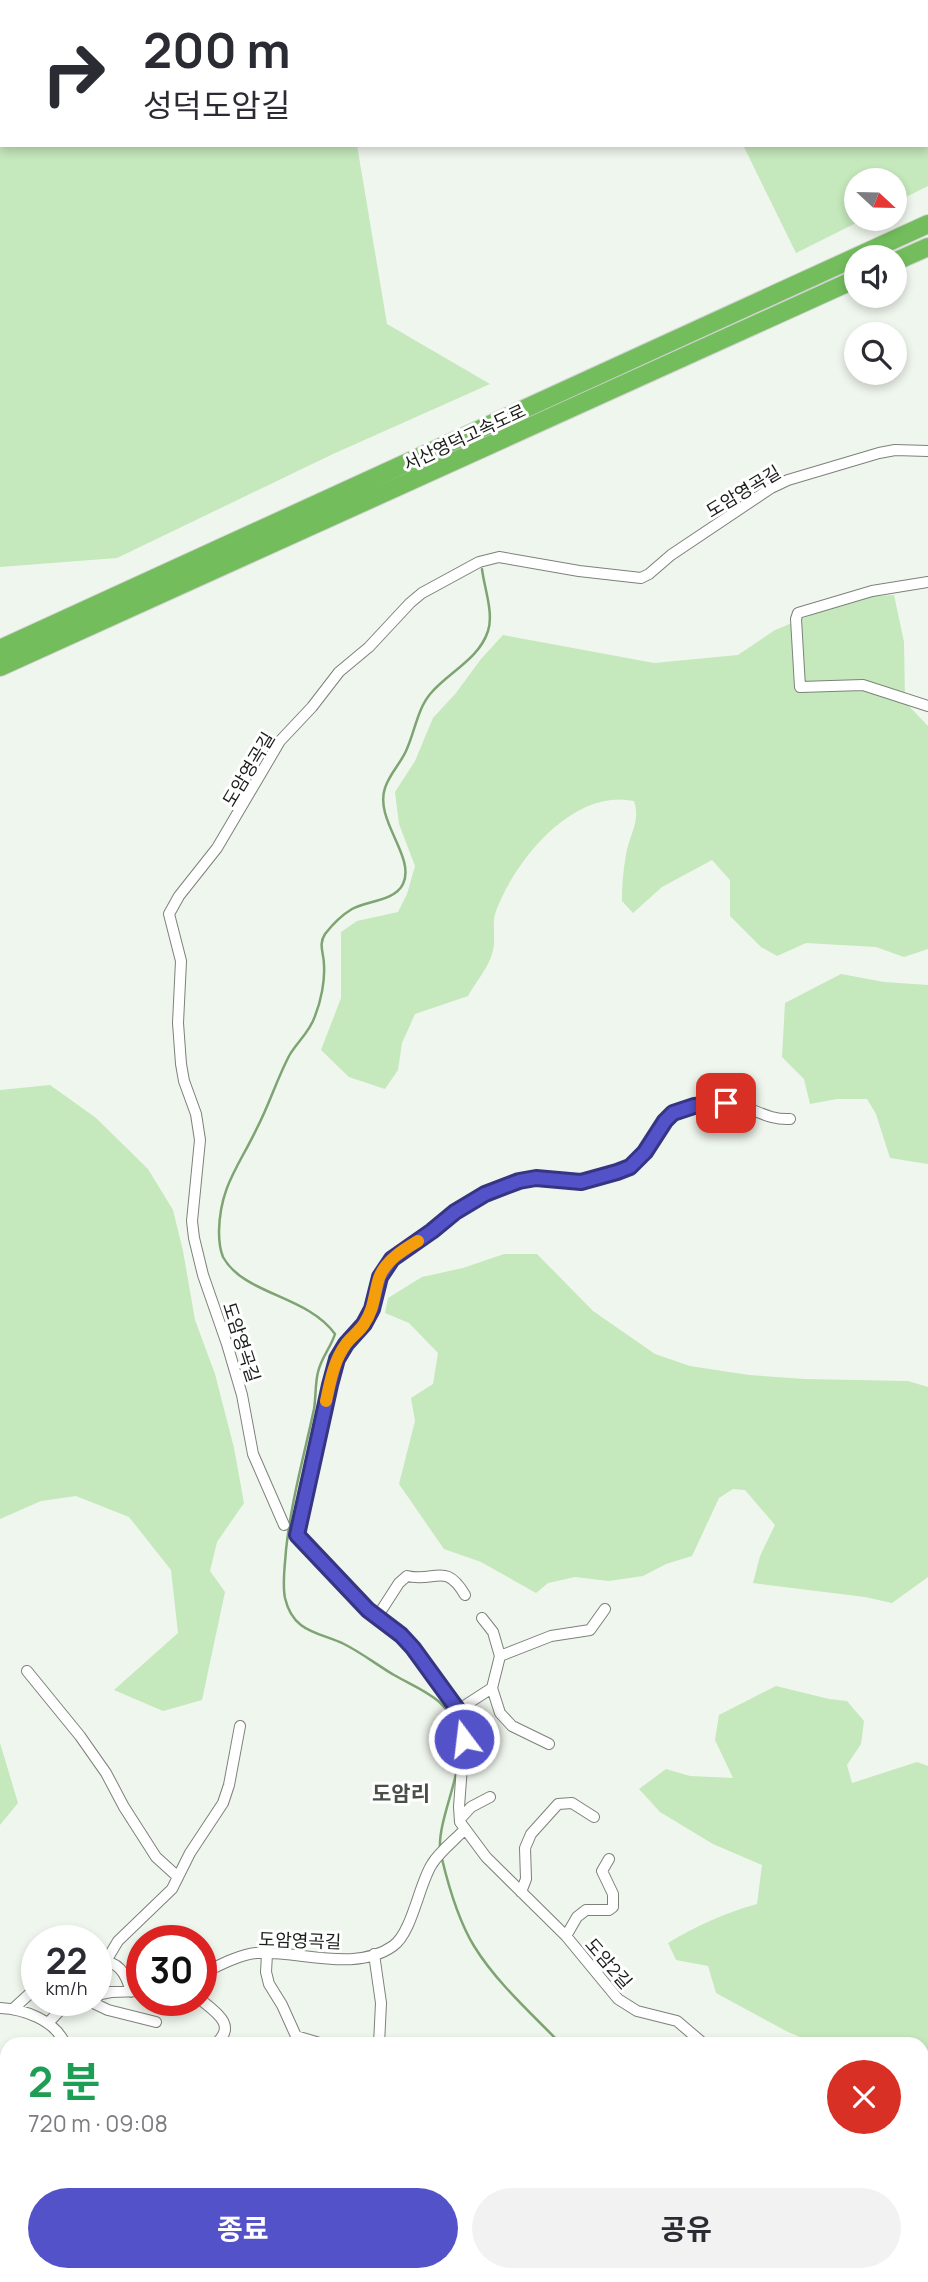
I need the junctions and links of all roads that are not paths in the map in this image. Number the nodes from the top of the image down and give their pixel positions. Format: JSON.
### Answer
{"nodes":[{"id":1,"x":928,"y":224,"type":"edge"},
{"id":2,"x":928,"y":247,"type":"edge"},
{"id":3,"x":907,"y":256,"type":"edge"},
{"id":4,"x":844,"y":284,"type":"edge"},
{"id":5,"x":928,"y":451,"type":"edge"},
{"id":6,"x":928,"y":582,"type":"edge"},
{"id":7,"x":0,"y":649,"type":"edge"},
{"id":8,"x":0,"y":667,"type":"edge"},
{"id":9,"x":928,"y":706,"type":"edge"},
{"id":10,"x":790,"y":1119,"type":"dead end"},
{"id":11,"x":284,"y":1525,"type":"dead end"},
{"id":12,"x":465,"y":1595,"type":"dead end"},
{"id":13,"x":605,"y":1609,"type":"dead end"},
{"id":14,"x":377,"y":1617,"type":"junction"},
{"id":15,"x":482,"y":1618,"type":"dead end"},
{"id":16,"x":500,"y":1656,"type":"junction"},
{"id":17,"x":27,"y":1671,"type":"dead end"},
{"id":18,"x":492,"y":1688,"type":"junction"},
{"id":19,"x":458,"y":1710,"type":"junction"},
{"id":20,"x":240,"y":1726,"type":"dead end"},
{"id":21,"x":549,"y":1744,"type":"dead end"},
{"id":22,"x":491,"y":1797,"type":"dead end"},
{"id":23,"x":594,"y":1817,"type":"dead end"},
{"id":24,"x":463,"y":1824,"type":"junction"},
{"id":25,"x":609,"y":1859,"type":"dead end"},
{"id":26,"x":178,"y":1877,"type":"junction"},
{"id":27,"x":521,"y":1892,"type":"junction"},
{"id":28,"x":566,"y":1936,"type":"junction"},
{"id":29,"x":112,"y":1948,"type":"edge"},
{"id":30,"x":267,"y":1954,"type":"junction"},
{"id":31,"x":374,"y":1954,"type":"junction"},
{"id":32,"x":112,"y":1962,"type":"edge"},
{"id":33,"x":217,"y":1966,"type":"edge"},
{"id":34,"x":126,"y":1976,"type":"edge"},
{"id":35,"x":21,"y":2002,"type":"edge"},
{"id":36,"x":0,"y":2008,"type":"edge"},
{"id":37,"x":14,"y":2008,"type":"junction"},
{"id":38,"x":112,"y":2011,"type":"edge"},
{"id":39,"x":217,"y":2015,"type":"edge"},
{"id":40,"x":55,"y":2016,"type":"edge"},
{"id":41,"x":156,"y":2022,"type":"dead end"},
{"id":42,"x":48,"y":2023,"type":"junction"},
{"id":43,"x":62,"y":2037,"type":"edge"},
{"id":44,"x":221,"y":2037,"type":"edge"},
{"id":45,"x":299,"y":2037,"type":"edge"},
{"id":46,"x":379,"y":2037,"type":"edge"},
{"id":47,"x":696,"y":2037,"type":"edge"}],
"edges":[{"from":1,"to":7,"type":"highway","name":"서산영덕고속도로"},
{"from":2,"to":3,"type":"highway"},
{"from":4,"to":8,"type":"highway","name":"서산영덕고속도로"},
{"from":5,"to":11,"type":"street","name":"도암영곡길"},
{"from":6,"to":9,"type":"street"},
{"from":10,"to":14,"type":"street"},
{"from":12,"to":14,"type":"street"},
{"from":13,"to":16,"type":"street"},
{"from":14,"to":19,"type":"street"},
{"from":15,"to":16,"type":"street"},
{"from":16,"to":18,"type":"street"},
{"from":17,"to":26,"type":"street"},
{"from":18,"to":19,"type":"street"},
{"from":18,"to":21,"type":"street"},
{"from":19,"to":24,"type":"street"},
{"from":20,"to":26,"type":"street"},
{"from":22,"to":24,"type":"street"},
{"from":23,"to":27,"type":"street"},
{"from":24,"to":27,"type":"street","name":"도암2길"},
{"from":24,"to":31,"type":"street","name":"도암영곡길"},
{"from":25,"to":28,"type":"street","name":"도암2길"},
{"from":26,"to":29,"type":"street"},
{"from":27,"to":28,"type":"street","name":"도암2길"},
{"from":28,"to":47,"type":"street","name":"도암2길"},
{"from":30,"to":31,"type":"street","name":"도암영곡길"},
{"from":30,"to":33,"type":"street","name":"도암영곡길"},
{"from":30,"to":45,"type":"street"},
{"from":31,"to":46,"type":"street"},
{"from":32,"to":34,"type":"street"},
{"from":35,"to":37,"type":"street"},
{"from":36,"to":37,"type":"street"},
{"from":37,"to":42,"type":"street"},
{"from":38,"to":41,"type":"street"},
{"from":39,"to":44,"type":"street"},
{"from":40,"to":42,"type":"street"},
{"from":42,"to":43,"type":"street"}]}
